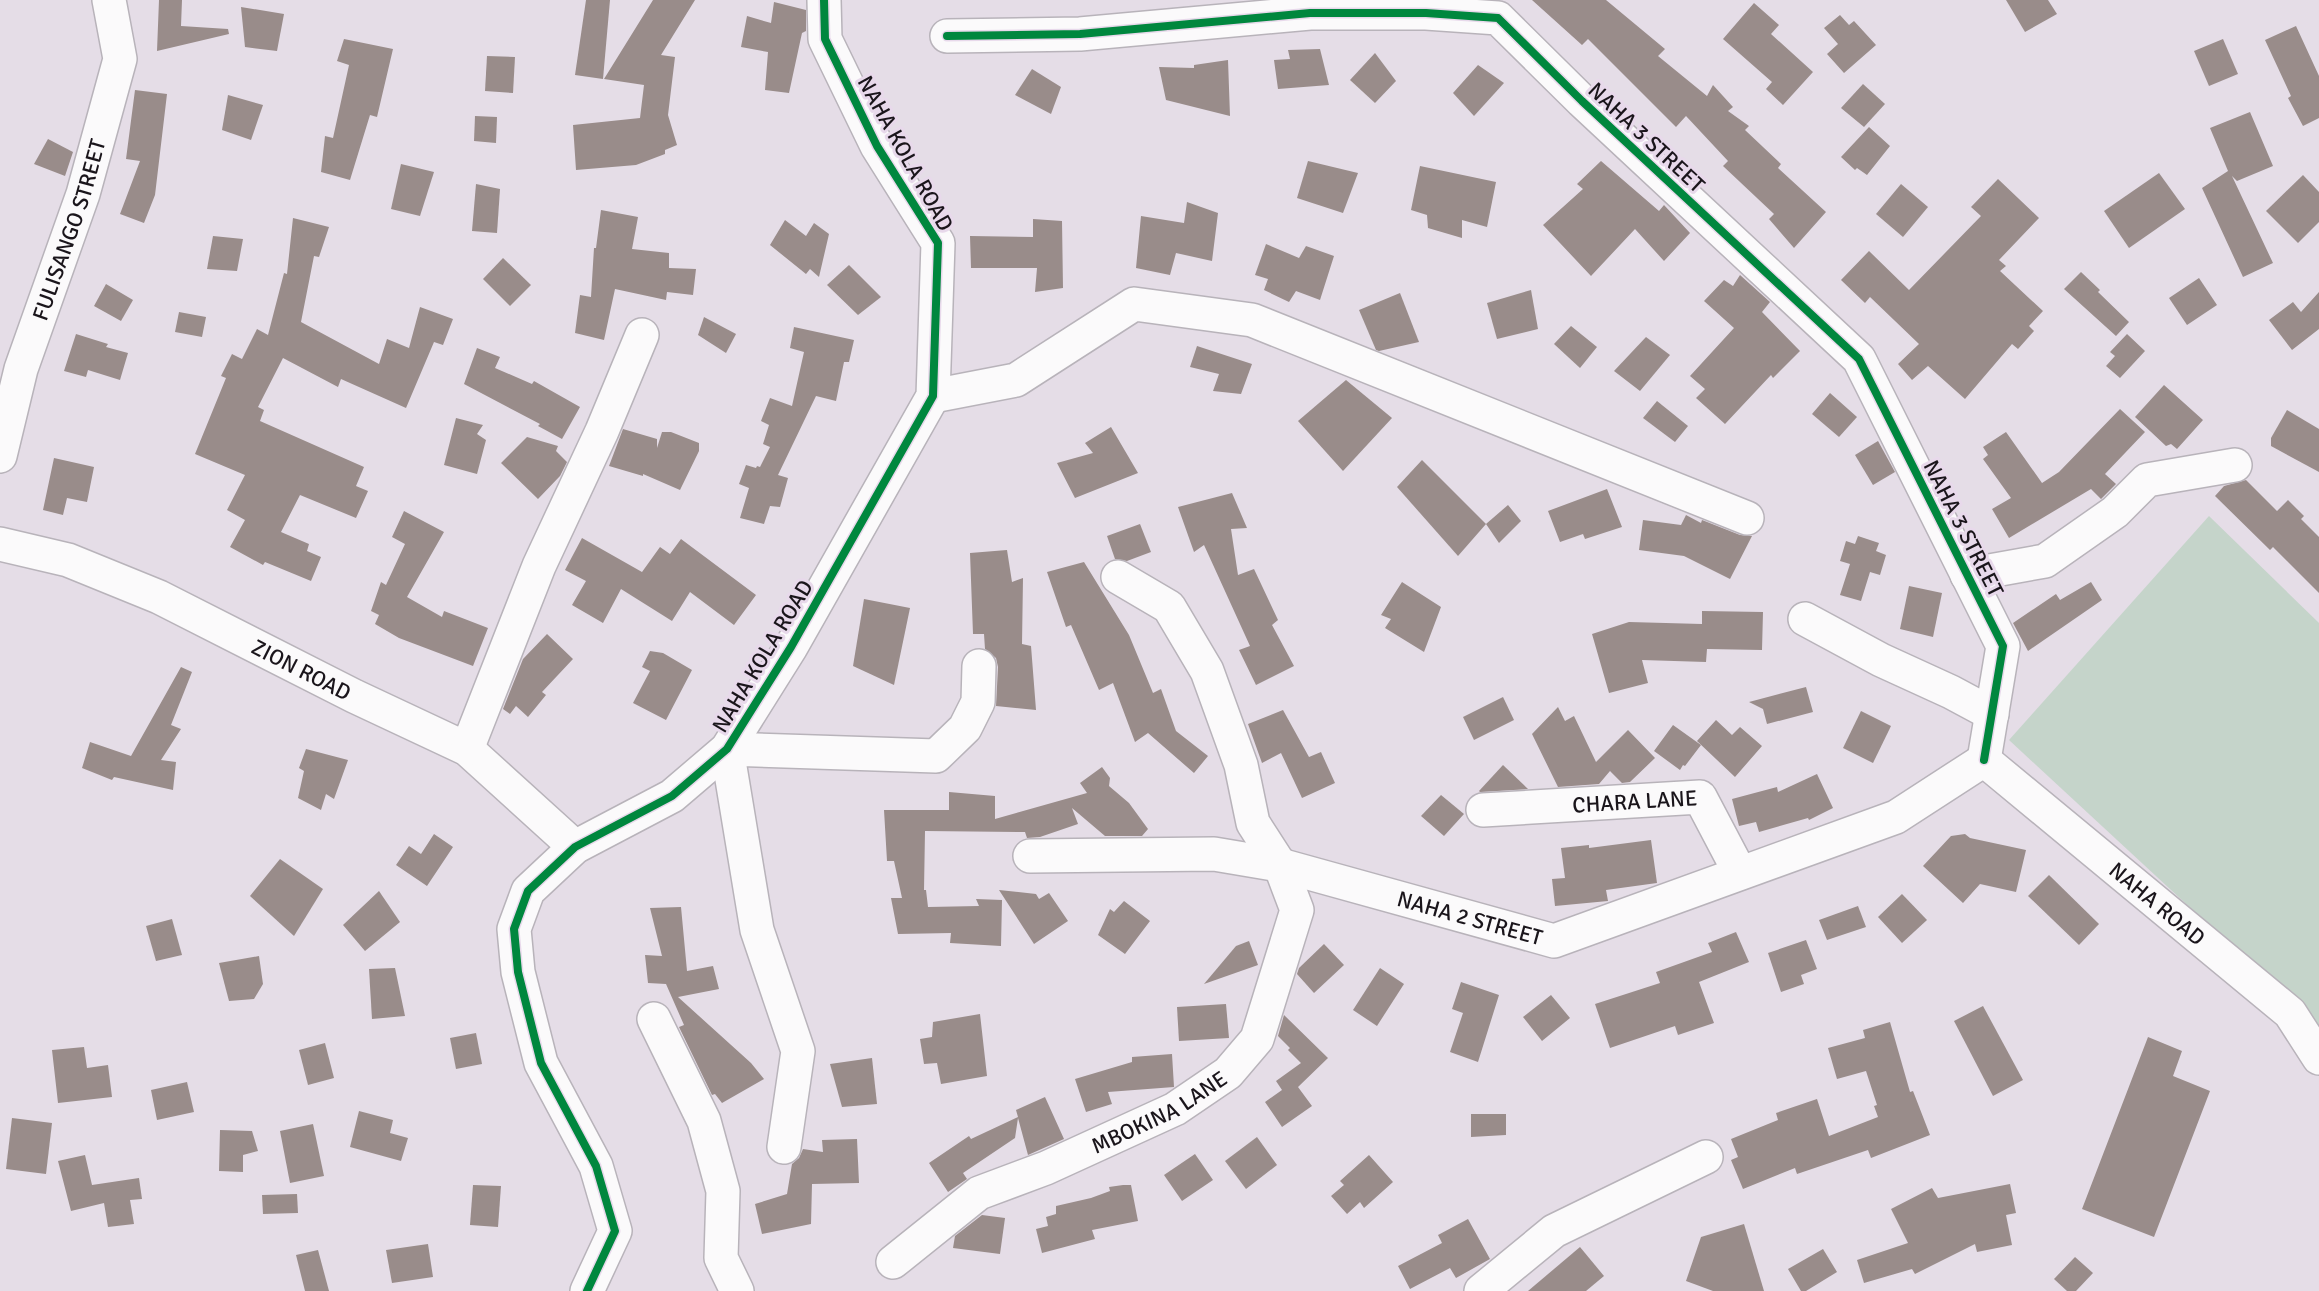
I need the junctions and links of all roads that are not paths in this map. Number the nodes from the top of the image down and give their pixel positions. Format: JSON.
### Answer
{"nodes":[{"id":1,"x":109,"y":0,"type":"edge"},
{"id":2,"x":824,"y":0,"type":"edge"},
{"id":3,"x":1503,"y":9,"type":"edge"},
{"id":4,"x":947,"y":36,"type":"dead end"},
{"id":5,"x":642,"y":335,"type":"dead end"},
{"id":6,"x":933,"y":396,"type":"junction"},
{"id":7,"x":0,"y":456,"type":"edge"},
{"id":8,"x":2235,"y":465,"type":"dead end"},
{"id":9,"x":1747,"y":518,"type":"dead end"},
{"id":10,"x":0,"y":544,"type":"edge"},
{"id":11,"x":1967,"y":575,"type":"junction"},
{"id":12,"x":1118,"y":577,"type":"dead end"},
{"id":13,"x":1805,"y":619,"type":"dead end"},
{"id":14,"x":979,"y":666,"type":"dead end"},
{"id":15,"x":1992,"y":714,"type":"junction"},
{"id":16,"x":466,"y":749,"type":"junction"},
{"id":17,"x":727,"y":749,"type":"junction"},
{"id":18,"x":1984,"y":760,"type":"junction"},
{"id":19,"x":1483,"y":810,"type":"dead end"},
{"id":20,"x":575,"y":847,"type":"junction"},
{"id":21,"x":1030,"y":856,"type":"dead end"},
{"id":22,"x":1280,"y":864,"type":"junction"},
{"id":23,"x":1740,"y":873,"type":"junction"},
{"id":24,"x":654,"y":1019,"type":"dead end"},
{"id":25,"x":2319,"y":1058,"type":"edge"},
{"id":26,"x":784,"y":1147,"type":"dead end"},
{"id":27,"x":1706,"y":1157,"type":"dead end"},
{"id":28,"x":893,"y":1262,"type":"dead end"},
{"id":29,"x":587,"y":1291,"type":"edge"},
{"id":30,"x":737,"y":1291,"type":"edge"},
{"id":31,"x":1481,"y":1291,"type":"edge"}],
"edges":[{"from":1,"to":7,"type":"street","name":"FULISANGO STREET"},
{"from":2,"to":6,"type":"street","name":"NAHA KOLA ROAD"},
{"from":3,"to":4,"type":"street","name":"NAHA 3 STREET"},
{"from":3,"to":11,"type":"street","name":"NAHA 3 STREET"},
{"from":5,"to":16,"type":"street"},
{"from":6,"to":9,"type":"street"},
{"from":6,"to":17,"type":"street","name":"NAHA KOLA ROAD"},
{"from":8,"to":11,"type":"street","name":"NAHA 3 STREET"},
{"from":10,"to":16,"type":"street","name":"ZION ROAD"},
{"from":11,"to":15,"type":"street","name":"NAHA 3 STREET"},
{"from":12,"to":22,"type":"street","name":"MBOKINA LANE"},
{"from":13,"to":15,"type":"street"},
{"from":14,"to":17,"type":"street"},
{"from":15,"to":18,"type":"street","name":"NAHA 3 STREET"},
{"from":16,"to":20,"type":"street","name":"ZION ROAD"},
{"from":17,"to":20,"type":"street","name":"NAHA KOLA ROAD"},
{"from":17,"to":26,"type":"street"},
{"from":18,"to":23,"type":"street","name":"NAHA 2 STREET"},
{"from":18,"to":25,"type":"street","name":"NAHA ROAD"},
{"from":19,"to":23,"type":"street","name":"CHARA LANE"},
{"from":20,"to":29,"type":"street","name":"NAHA KOLA ROAD"},
{"from":21,"to":22,"type":"street","name":"NAHA 2 STREET"},
{"from":22,"to":23,"type":"street","name":"NAHA 2 STREET"},
{"from":22,"to":28,"type":"street","name":"MBOKINA LANE"},
{"from":24,"to":30,"type":"street"},
{"from":27,"to":31,"type":"street"}]}
